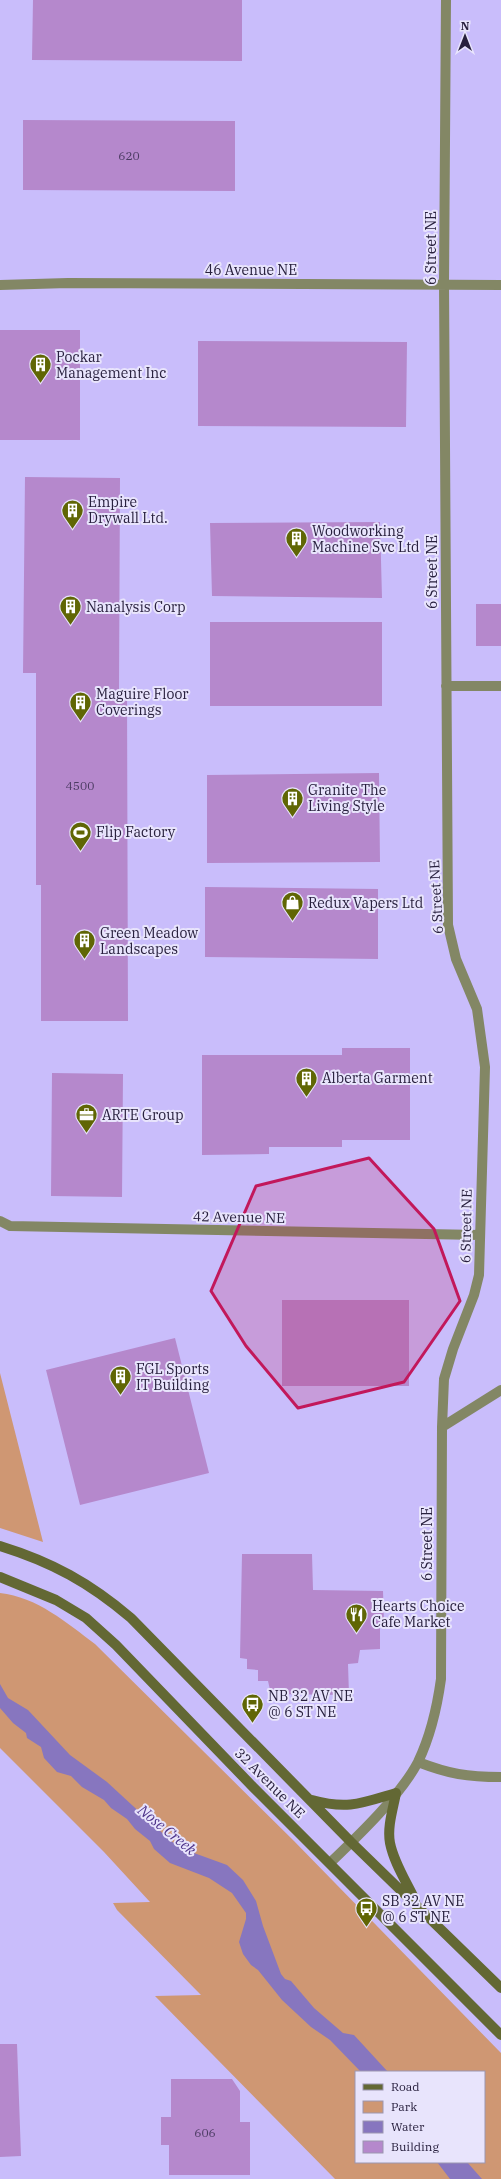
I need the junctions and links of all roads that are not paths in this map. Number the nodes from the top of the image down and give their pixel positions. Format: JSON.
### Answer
{"nodes":[{"id":1,"x":446,"y":0,"type":"edge"},
{"id":2,"x":444,"y":284,"type":"junction"},
{"id":3,"x":0,"y":285,"type":"edge"},
{"id":4,"x":501,"y":285,"type":"edge"},
{"id":5,"x":446,"y":686,"type":"junction"},
{"id":6,"x":501,"y":686,"type":"edge"},
{"id":7,"x":0,"y":1222,"type":"edge"},
{"id":8,"x":479,"y":1235,"type":"junction"},
{"id":9,"x":501,"y":1390,"type":"edge"},
{"id":10,"x":442,"y":1427,"type":"junction"},
{"id":11,"x":0,"y":1546,"type":"edge"},
{"id":12,"x":0,"y":1577,"type":"edge"},
{"id":13,"x":418,"y":1762,"type":"junction"},
{"id":14,"x":501,"y":1777,"type":"edge"},
{"id":15,"x":396,"y":1793,"type":"junction"},
{"id":16,"x":311,"y":1800,"type":"junction"},
{"id":17,"x":351,"y":1842,"type":"junction"},
{"id":18,"x":330,"y":1863,"type":"junction"},
{"id":19,"x":418,"y":1907,"type":"junction"},
{"id":20,"x":501,"y":1988,"type":"edge"},
{"id":21,"x":501,"y":2036,"type":"edge"}],
"edges":[{"from":1,"to":2,"type":"street","name":"6 Street NE"},
{"from":2,"to":3,"type":"street","name":"46 Avenue NE"},
{"from":2,"to":4,"type":"street","name":"46 Avenue NE"},
{"from":2,"to":5,"type":"street","name":"6 Street NE"},
{"from":5,"to":6,"type":"street"},
{"from":5,"to":8,"type":"street","name":"6 Street NE"},
{"from":7,"to":8,"type":"street","name":"42 Avenue NE"},
{"from":8,"to":10,"type":"street","name":"6 Street NE"},
{"from":9,"to":10,"type":"street"},
{"from":10,"to":13,"type":"street","name":"6 Street NE"},
{"from":11,"to":16,"type":"main road","name":"32 Avenue NE"},
{"from":12,"to":18,"type":"main road","name":"32 Avenue NE"},
{"from":13,"to":14,"type":"street"},
{"from":13,"to":15,"type":"street","name":"6 Street NE"},
{"from":15,"to":16,"type":"main road"},
{"from":15,"to":17,"type":"street","name":"6 Street NE"},
{"from":15,"to":19,"type":"main road"},
{"from":16,"to":17,"type":"main road","name":"32 Avenue NE"},
{"from":17,"to":18,"type":"street","name":"6 Street NE"},
{"from":17,"to":19,"type":"main road","name":"32 Avenue NE"},
{"from":18,"to":21,"type":"main road","name":"32 Avenue NE"},
{"from":19,"to":20,"type":"main road","name":"32 Avenue NE"}]}
